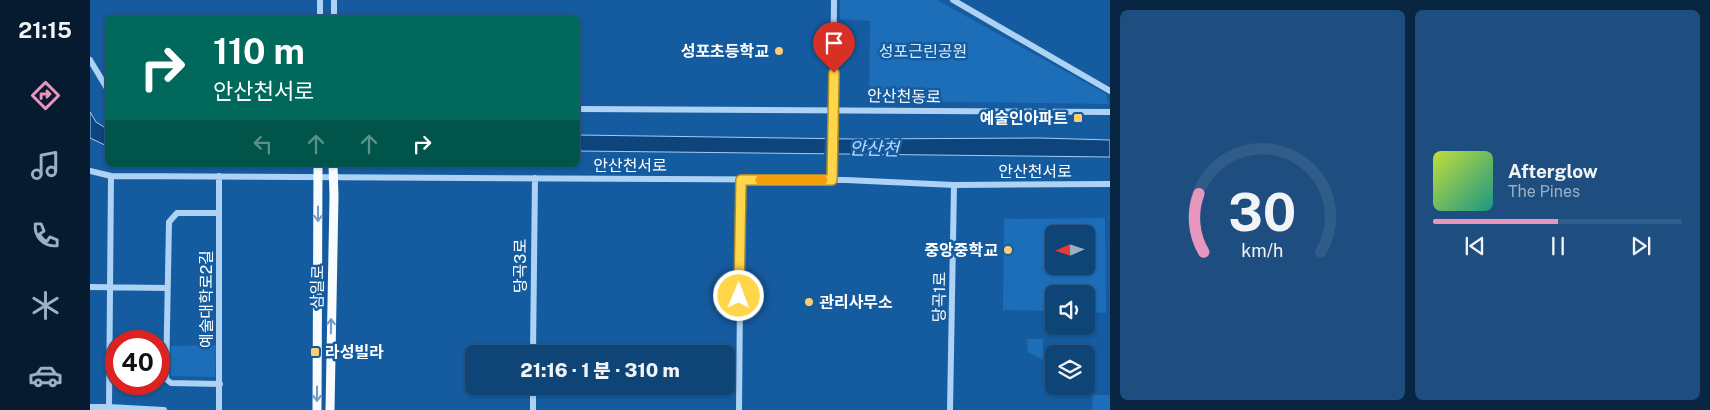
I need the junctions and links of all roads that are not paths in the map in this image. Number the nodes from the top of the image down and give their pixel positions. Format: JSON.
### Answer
{"nodes":[{"id":1,"x":320,"y":0,"type":"edge"},
{"id":2,"x":334,"y":0,"type":"edge"},
{"id":3,"x":834,"y":0,"type":"edge"},
{"id":4,"x":953,"y":0,"type":"edge"},
{"id":5,"x":320,"y":15,"type":"edge"},
{"id":6,"x":334,"y":15,"type":"edge"},
{"id":7,"x":90,"y":60,"type":"edge"},
{"id":8,"x":105,"y":85,"type":"edge"},
{"id":9,"x":1110,"y":91,"type":"edge"},
{"id":10,"x":580,"y":109,"type":"edge"},
{"id":11,"x":833,"y":110,"type":"junction"},
{"id":12,"x":1110,"y":112,"type":"edge"},
{"id":13,"x":318,"y":167,"type":"edge"},
{"id":14,"x":333,"y":167,"type":"edge"},
{"id":15,"x":90,"y":172,"type":"edge"},
{"id":16,"x":111,"y":176,"type":"junction"},
{"id":17,"x":220,"y":176,"type":"junction"},
{"id":18,"x":318,"y":176,"type":"junction"},
{"id":19,"x":334,"y":177,"type":"junction"},
{"id":20,"x":535,"y":178,"type":"junction"},
{"id":21,"x":741,"y":180,"type":"junction"},
{"id":22,"x":832,"y":180,"type":"junction"},
{"id":23,"x":1110,"y":184,"type":"edge"},
{"id":24,"x":954,"y":185,"type":"junction"},
{"id":25,"x":219,"y":213,"type":"junction"},
{"id":26,"x":90,"y":287,"type":"edge"},
{"id":27,"x":110,"y":288,"type":"junction"},
{"id":28,"x":167,"y":288,"type":"junction"},
{"id":29,"x":533,"y":345,"type":"edge"},
{"id":30,"x":220,"y":384,"type":"junction"},
{"id":31,"x":533,"y":395,"type":"edge"},
{"id":32,"x":90,"y":407,"type":"edge"},
{"id":33,"x":109,"y":407,"type":"junction"},
{"id":34,"x":164,"y":410,"type":"edge"},
{"id":35,"x":218,"y":410,"type":"edge"},
{"id":36,"x":317,"y":410,"type":"edge"},
{"id":37,"x":330,"y":410,"type":"edge"},
{"id":38,"x":533,"y":410,"type":"edge"},
{"id":39,"x":738,"y":410,"type":"edge"},
{"id":40,"x":950,"y":410,"type":"edge"}],
"edges":[{"from":1,"to":5,"type":"street"},
{"from":2,"to":6,"type":"street"},
{"from":3,"to":11,"type":"street"},
{"from":4,"to":9,"type":"street"},
{"from":7,"to":8,"type":"street"},
{"from":10,"to":11,"type":"street","name":"안산천동로"},
{"from":11,"to":12,"type":"street","name":"안산천동로"},
{"from":11,"to":22,"type":"street"},
{"from":13,"to":18,"type":"main road","name":"삼일로"},
{"from":14,"to":19,"type":"main road","name":"삼일로"},
{"from":15,"to":16,"type":"street","name":"안산천서로"},
{"from":16,"to":17,"type":"street","name":"안산천서로"},
{"from":16,"to":27,"type":"street"},
{"from":17,"to":18,"type":"street","name":"안산천서로"},
{"from":17,"to":25,"type":"street","name":"예술대학로2길"},
{"from":18,"to":19,"type":"street","name":"안산천서로"},
{"from":18,"to":36,"type":"main road","name":"삼일로","one_way":true},
{"from":19,"to":20,"type":"street","name":"안산천서로"},
{"from":37,"to":19,"type":"main road","name":"삼일로","one_way":true},
{"from":20,"to":21,"type":"street","name":"안산천서로"},
{"from":20,"to":29,"type":"street","name":"당곡3로"},
{"from":21,"to":22,"type":"street","name":"안산천서로"},
{"from":21,"to":39,"type":"street"},
{"from":22,"to":24,"type":"street","name":"안산천서로"},
{"from":23,"to":24,"type":"street","name":"안산천서로"},
{"from":24,"to":40,"type":"street","name":"당곡1로"},
{"from":25,"to":28,"type":"street"},
{"from":25,"to":30,"type":"street","name":"예술대학로2길"},
{"from":26,"to":27,"type":"street"},
{"from":27,"to":28,"type":"street"},
{"from":27,"to":33,"type":"street"},
{"from":28,"to":30,"type":"street"},
{"from":30,"to":35,"type":"street","name":"예술대학로2길"},
{"from":31,"to":38,"type":"street"},
{"from":32,"to":33,"type":"street"},
{"from":33,"to":34,"type":"street"}]}
